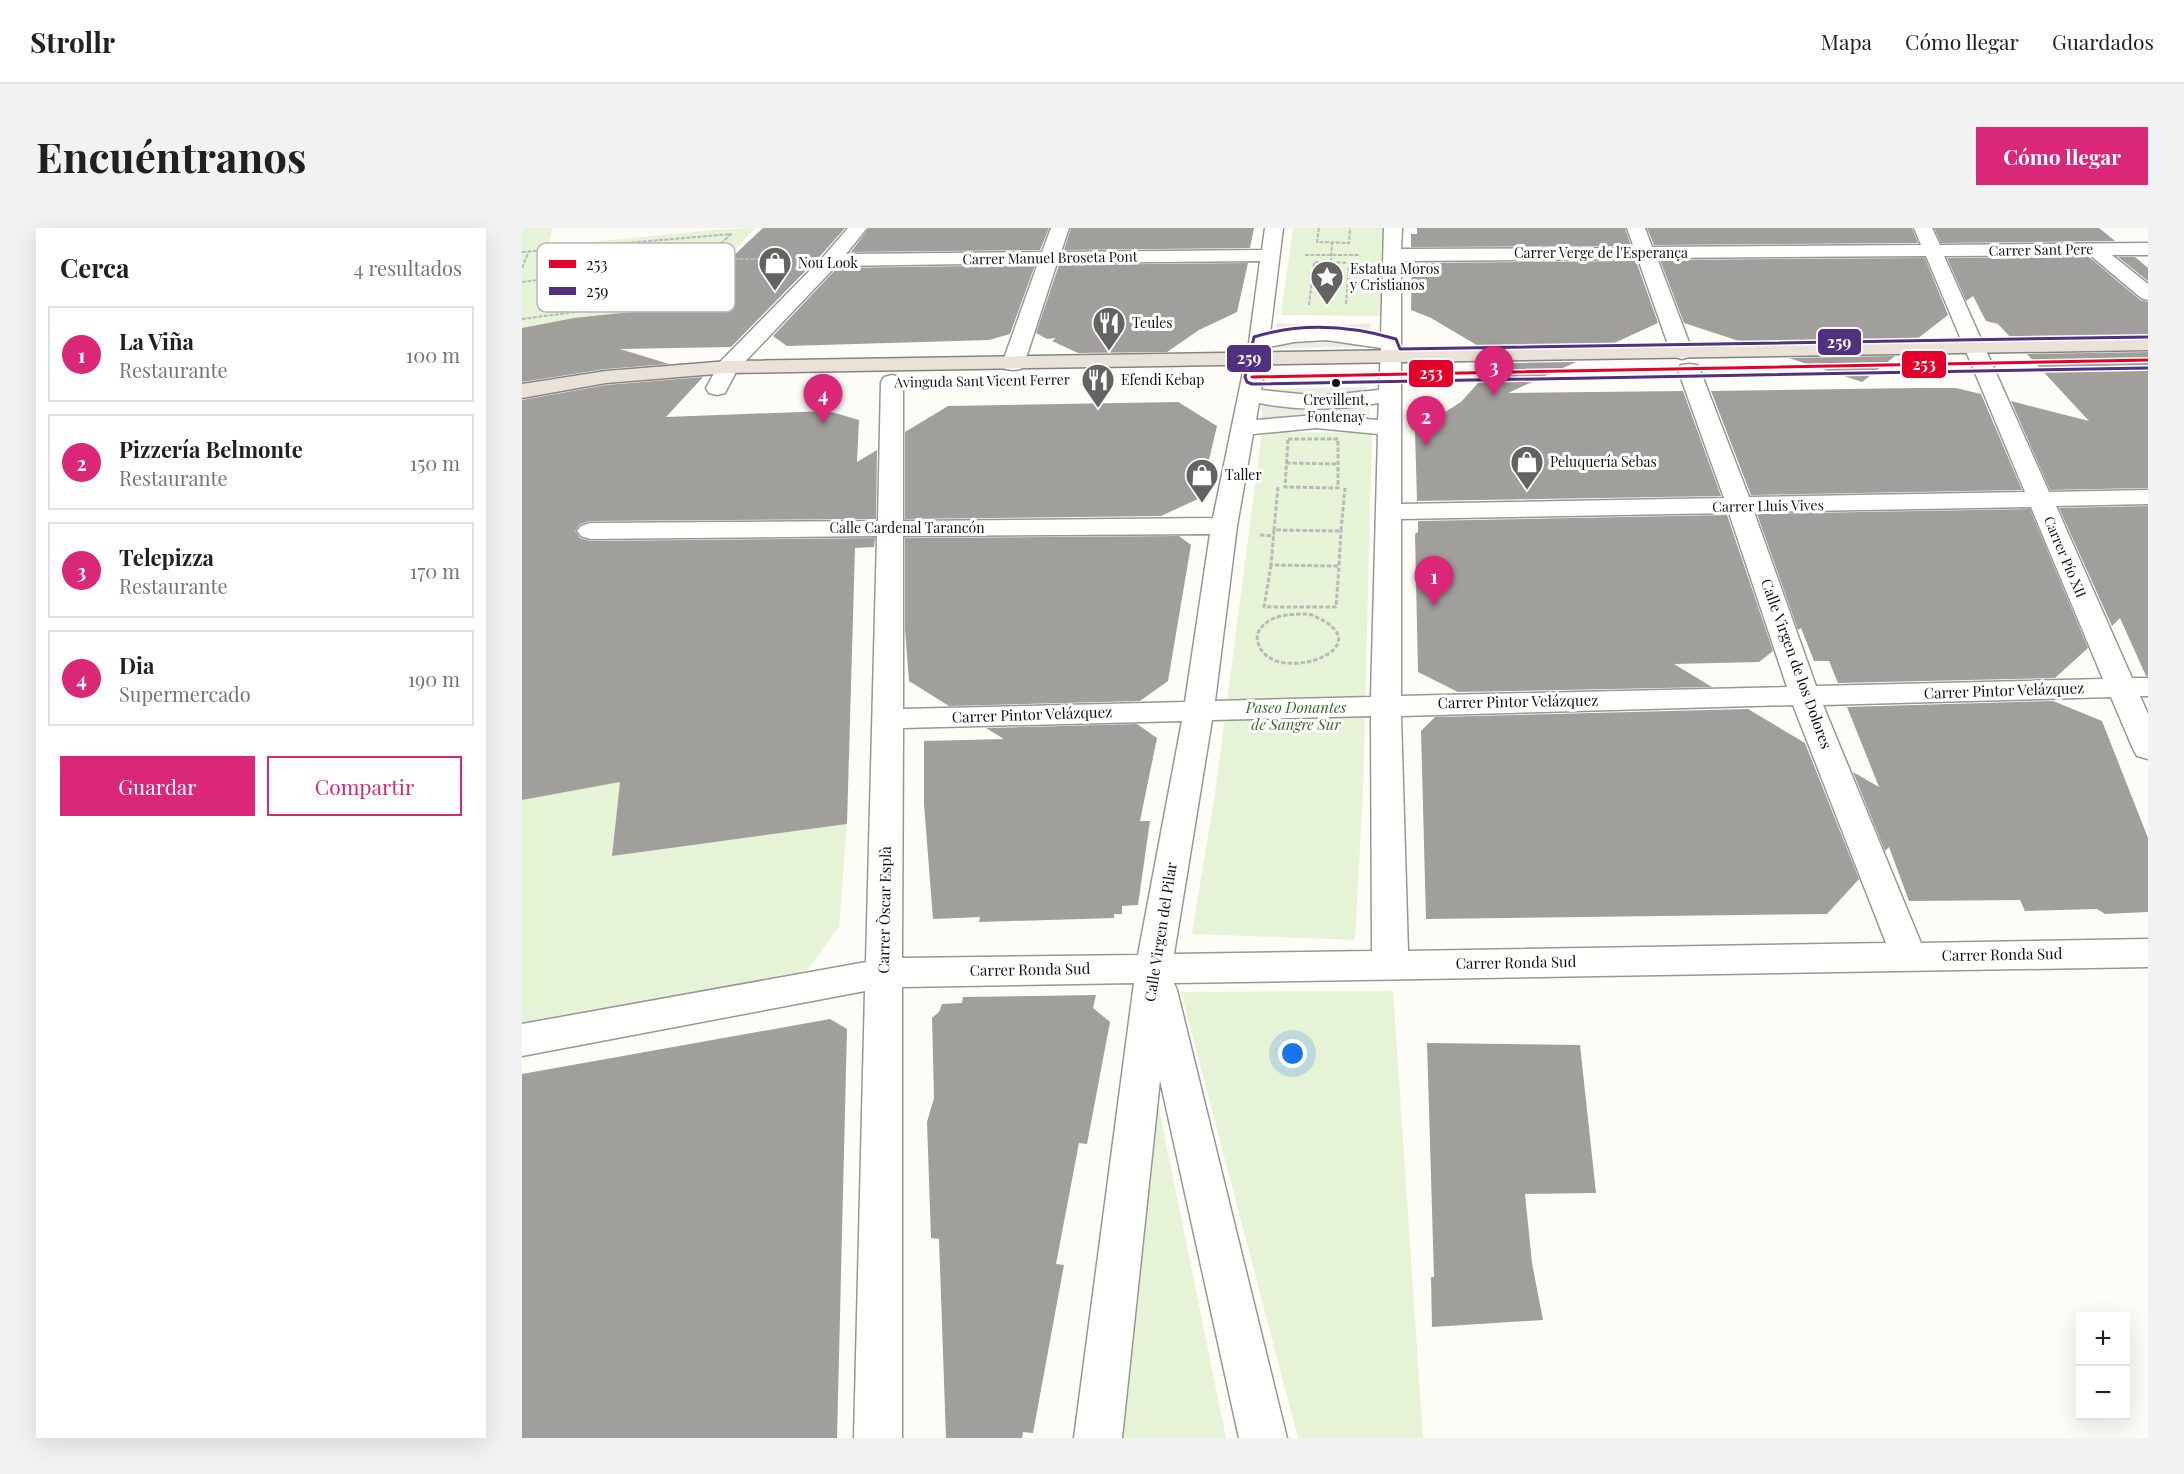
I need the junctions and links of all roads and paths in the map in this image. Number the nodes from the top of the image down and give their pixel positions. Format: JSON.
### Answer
{"nodes":[{"id":1,"x":858,"y":228,"type":"edge"},
{"id":2,"x":1060,"y":228,"type":"edge"},
{"id":3,"x":1274,"y":228,"type":"edge"},
{"id":4,"x":1319,"y":228,"type":"edge"},
{"id":5,"x":1350,"y":228,"type":"edge"},
{"id":6,"x":1393,"y":228,"type":"edge"},
{"id":7,"x":1636,"y":228,"type":"edge"},
{"id":8,"x":1923,"y":228,"type":"edge"},
{"id":9,"x":622,"y":243,"type":"edge"},
{"id":10,"x":722,"y":243,"type":"edge"},
{"id":11,"x":1332,"y":243,"type":"junction"},
{"id":12,"x":2148,"y":249,"type":"edge"},
{"id":13,"x":537,"y":250,"type":"edge"},
{"id":14,"x":2095,"y":250,"type":"junction"},
{"id":15,"x":529,"y":251,"type":"junction"},
{"id":16,"x":522,"y":252,"type":"edge"},
{"id":17,"x":1933,"y":252,"type":"junction"},
{"id":18,"x":1646,"y":253,"type":"junction"},
{"id":19,"x":1270,"y":255,"type":"junction"},
{"id":20,"x":1330,"y":255,"type":"junction"},
{"id":21,"x":1391,"y":255,"type":"junction"},
{"id":22,"x":1050,"y":258,"type":"junction"},
{"id":23,"x":735,"y":259,"type":"edge"},
{"id":24,"x":831,"y":260,"type":"junction"},
{"id":25,"x":1331,"y":262,"type":"junction"},
{"id":26,"x":522,"y":266,"type":"edge"},
{"id":27,"x":537,"y":280,"type":"edge"},
{"id":28,"x":522,"y":282,"type":"edge"},
{"id":29,"x":2148,"y":294,"type":"edge"},
{"id":30,"x":1309,"y":308,"type":"dead end"},
{"id":31,"x":1345,"y":308,"type":"dead end"},
{"id":32,"x":575,"y":312,"type":"edge"},
{"id":33,"x":1262,"y":317,"type":"junction"},
{"id":34,"x":1390,"y":318,"type":"junction"},
{"id":35,"x":522,"y":319,"type":"edge"},
{"id":36,"x":2148,"y":344,"type":"edge"},
{"id":37,"x":1979,"y":356,"type":"junction"},
{"id":38,"x":2148,"y":360,"type":"edge"},
{"id":39,"x":1686,"y":361,"type":"junction"},
{"id":40,"x":1013,"y":364,"type":"junction"},
{"id":41,"x":728,"y":367,"type":"junction"},
{"id":42,"x":1254,"y":368,"type":"junction"},
{"id":43,"x":1391,"y":368,"type":"junction"},
{"id":44,"x":892,"y":382,"type":"junction"},
{"id":45,"x":717,"y":388,"type":"junction"},
{"id":46,"x":522,"y":391,"type":"edge"},
{"id":47,"x":522,"y":404,"type":"edge"},
{"id":48,"x":1244,"y":429,"type":"junction"},
{"id":49,"x":1389,"y":429,"type":"junction"},
{"id":50,"x":1286,"y":463,"type":"junction"},
{"id":51,"x":1338,"y":464,"type":"junction"},
{"id":52,"x":1278,"y":487,"type":"dead end"},
{"id":53,"x":1345,"y":488,"type":"dead end"},
{"id":54,"x":2148,"y":497,"type":"edge"},
{"id":55,"x":2040,"y":499,"type":"junction"},
{"id":56,"x":1740,"y":507,"type":"junction"},
{"id":57,"x":1388,"y":512,"type":"junction"},
{"id":58,"x":1224,"y":526,"type":"junction"},
{"id":59,"x":890,"y":528,"type":"junction"},
{"id":60,"x":1274,"y":530,"type":"junction"},
{"id":61,"x":590,"y":531,"type":"dead end"},
{"id":62,"x":1341,"y":531,"type":"junction"},
{"id":63,"x":1271,"y":565,"type":"junction"},
{"id":64,"x":1339,"y":566,"type":"junction"},
{"id":65,"x":1300,"y":606,"type":"junction"},
{"id":66,"x":1299,"y":614,"type":"junction"},
{"id":67,"x":2135,"y":687,"type":"edge"},
{"id":68,"x":1805,"y":697,"type":"junction"},
{"id":69,"x":1386,"y":704,"type":"junction"},
{"id":70,"x":1199,"y":710,"type":"junction"},
{"id":71,"x":888,"y":719,"type":"junction"},
{"id":72,"x":2148,"y":749,"type":"edge"},
{"id":73,"x":2148,"y":953,"type":"edge"},
{"id":74,"x":1909,"y":956,"type":"junction"},
{"id":75,"x":1390,"y":965,"type":"junction"},
{"id":76,"x":1154,"y":968,"type":"junction"},
{"id":77,"x":884,"y":974,"type":"junction"},
{"id":78,"x":522,"y":1040,"type":"edge"},
{"id":79,"x":878,"y":1438,"type":"edge"},
{"id":80,"x":1098,"y":1438,"type":"edge"},
{"id":81,"x":1263,"y":1438,"type":"edge"}],
"edges":[{"from":1,"to":24,"type":"street"},
{"from":2,"to":22,"type":"street"},
{"from":3,"to":19,"type":"street","name":"Calle Virgen del Pilar"},
{"from":4,"to":11,"type":"path"},
{"from":5,"to":11,"type":"path"},
{"from":6,"to":21,"type":"street"},
{"from":7,"to":18,"type":"street","name":"Calle Virgen de los Dolores"},
{"from":8,"to":17,"type":"street","name":"Carrer Pío XII"},
{"from":9,"to":10,"type":"path"},
{"from":11,"to":20,"type":"path"},
{"from":12,"to":14,"type":"street","name":"Carrer Sant Pere"},
{"from":13,"to":15,"type":"path"},
{"from":14,"to":17,"type":"street","name":"Carrer Sant Pere"},
{"from":14,"to":29,"type":"street"},
{"from":15,"to":16,"type":"path"},
{"from":15,"to":26,"type":"path"},
{"from":17,"to":18,"type":"street","name":"Carrer Verge de l'Esperança"},
{"from":17,"to":37,"type":"street","name":"Carrer Pío XII"},
{"from":18,"to":21,"type":"street","name":"Carrer Verge de l'Esperança"},
{"from":18,"to":39,"type":"street","name":"Calle Virgen de los Dolores"},
{"from":19,"to":20,"type":"path"},
{"from":19,"to":22,"type":"street","name":"Carrer Manuel Broseta Pont"},
{"from":19,"to":33,"type":"street","name":"Calle Virgen del Pilar"},
{"from":20,"to":21,"type":"path"},
{"from":20,"to":25,"type":"path"},
{"from":21,"to":34,"type":"street"},
{"from":22,"to":24,"type":"street","name":"Carrer Manuel Broseta Pont"},
{"from":22,"to":40,"type":"street"},
{"from":23,"to":24,"type":"path"},
{"from":24,"to":41,"type":"street"},
{"from":25,"to":30,"type":"path"},
{"from":25,"to":31,"type":"path"},
{"from":27,"to":28,"type":"path"},
{"from":32,"to":35,"type":"path"},
{"from":33,"to":34,"type":"street"},
{"from":33,"to":42,"type":"street","name":"Calle Virgen del Pilar"},
{"from":34,"to":43,"type":"street"},
{"from":36,"to":37,"type":"highway","name":"Avinguda Sant Vicent Ferrer"},
{"from":37,"to":38,"type":"highway","name":"Avinguda Sant Vicent Ferrer"},
{"from":37,"to":39,"type":"highway","name":"Avinguda Sant Vicent Ferrer"},
{"from":37,"to":55,"type":"street","name":"Carrer Pío XII"},
{"from":39,"to":43,"type":"highway","name":"Avinguda Sant Vicent Ferrer"},
{"from":39,"to":56,"type":"street","name":"Calle Virgen de los Dolores"},
{"from":40,"to":41,"type":"highway","name":"Avinguda Sant Vicent Ferrer"},
{"from":40,"to":42,"type":"highway","name":"Avinguda Sant Vicent Ferrer"},
{"from":41,"to":45,"type":"street"},
{"from":41,"to":46,"type":"highway","name":"Avinguda Sant Vicent Ferrer"},
{"from":42,"to":43,"type":"highway","name":"Avinguda Sant Vicent Ferrer"},
{"from":42,"to":43,"type":"street"},
{"from":42,"to":44,"type":"highway","name":"Avinguda Sant Vicent Ferrer"},
{"from":42,"to":48,"type":"street","name":"Calle Virgen del Pilar"},
{"from":43,"to":49,"type":"street"},
{"from":44,"to":45,"type":"highway","name":"Avinguda Sant Vicent Ferrer"},
{"from":44,"to":59,"type":"street","name":"Carrer Òscar Esplà"},
{"from":45,"to":47,"type":"highway","name":"Avinguda Sant Vicent Ferrer"},
{"from":48,"to":49,"type":"street"},
{"from":48,"to":58,"type":"street","name":"Calle Virgen del Pilar"},
{"from":49,"to":57,"type":"street"},
{"from":50,"to":51,"type":"path"},
{"from":50,"to":51,"type":"path"},
{"from":50,"to":51,"type":"path"},
{"from":52,"to":60,"type":"path"},
{"from":53,"to":62,"type":"path"},
{"from":54,"to":55,"type":"street","name":"Carrer Lluis Vives"},
{"from":55,"to":56,"type":"street","name":"Carrer Lluis Vives"},
{"from":55,"to":67,"type":"street","name":"Carrer Pío XII"},
{"from":56,"to":57,"type":"street","name":"Carrer Lluis Vives"},
{"from":56,"to":68,"type":"street","name":"Calle Virgen de los Dolores"},
{"from":57,"to":69,"type":"street"},
{"from":58,"to":59,"type":"street","name":"Calle Cardenal Tarancón"},
{"from":58,"to":70,"type":"street","name":"Calle Virgen del Pilar"},
{"from":59,"to":61,"type":"street","name":"Calle Cardenal Tarancón"},
{"from":59,"to":71,"type":"street","name":"Carrer Òscar Esplà"},
{"from":60,"to":62,"type":"path"},
{"from":60,"to":63,"type":"path"},
{"from":62,"to":64,"type":"path"},
{"from":63,"to":64,"type":"path"},
{"from":63,"to":65,"type":"path"},
{"from":64,"to":65,"type":"path"},
{"from":65,"to":66,"type":"path"},
{"from":66,"to":66,"type":"path"},
{"from":67,"to":68,"type":"street","name":"Carrer Pintor Velázquez"},
{"from":67,"to":72,"type":"street","name":"Carrer Pío XII"},
{"from":68,"to":69,"type":"street","name":"Carrer Pintor Velázquez"},
{"from":68,"to":74,"type":"street","name":"Calle Virgen de los Dolores"},
{"from":69,"to":70,"type":"street","name":"Carrer Pintor Velázquez"},
{"from":69,"to":75,"type":"street"},
{"from":70,"to":71,"type":"street","name":"Carrer Pintor Velázquez"},
{"from":70,"to":76,"type":"street","name":"Calle Virgen del Pilar"},
{"from":71,"to":77,"type":"street","name":"Carrer Òscar Esplà"},
{"from":73,"to":74,"type":"street","name":"Carrer Ronda Sud"},
{"from":74,"to":75,"type":"street","name":"Carrer Ronda Sud"},
{"from":75,"to":76,"type":"street","name":"Carrer Ronda Sud"},
{"from":76,"to":77,"type":"street","name":"Carrer Ronda Sud"},
{"from":76,"to":80,"type":"street","name":"Calle Virgen del Pilar"},
{"from":76,"to":81,"type":"street"},
{"from":77,"to":78,"type":"street","name":"Carrer Ronda Sud"},
{"from":77,"to":79,"type":"street","name":"Carrer Òscar Esplà"}]}
